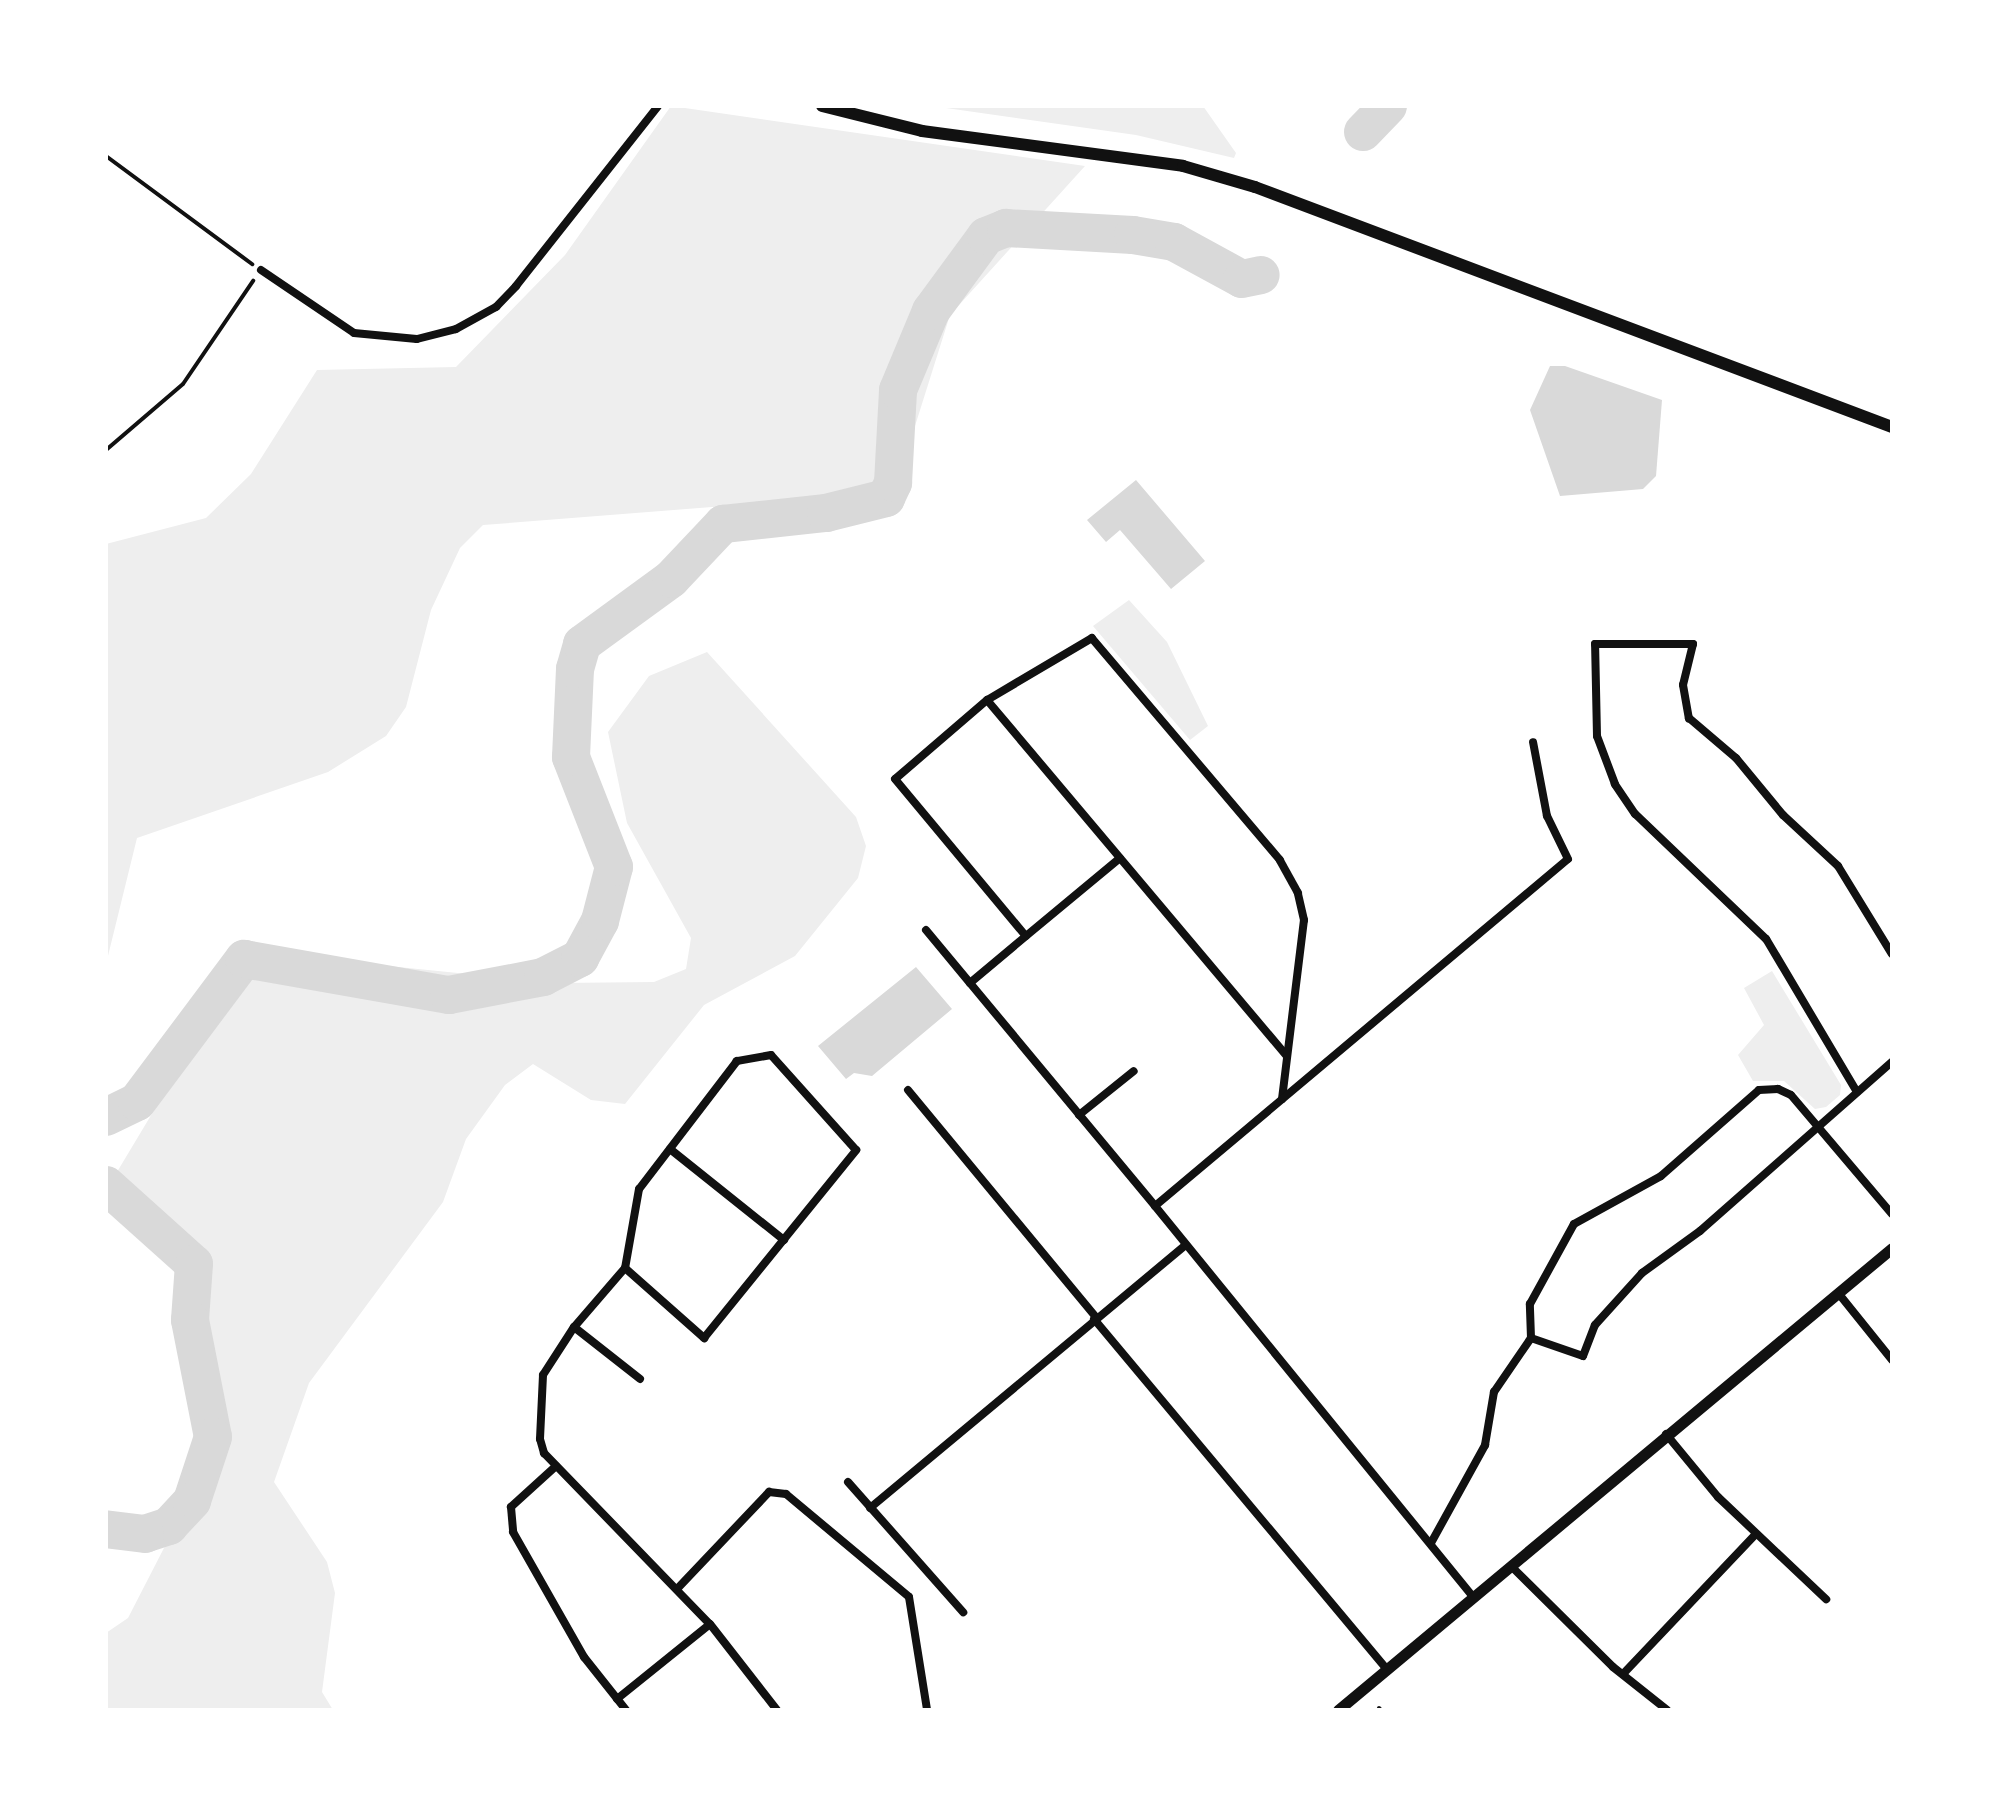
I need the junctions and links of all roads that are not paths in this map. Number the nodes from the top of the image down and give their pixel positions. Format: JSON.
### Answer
{"nodes":[{"id":1,"x":658,"y":106,"type":"edge"},
{"id":2,"x":822,"y":106,"type":"edge"},
{"id":3,"x":261,"y":270,"type":"road end"},
{"id":4,"x":1892,"y":427,"type":"edge"},
{"id":5,"x":987,"y":700,"type":"junction"},
{"id":6,"x":1533,"y":742,"type":"dead end"},
{"id":7,"x":1120,"y":858,"type":"junction"},
{"id":8,"x":926,"y":930,"type":"dead end"},
{"id":9,"x":1026,"y":936,"type":"junction"},
{"id":10,"x":1892,"y":954,"type":"edge"},
{"id":11,"x":970,"y":983,"type":"junction"},
{"id":12,"x":1286,"y":1055,"type":"junction"},
{"id":13,"x":1892,"y":1062,"type":"edge"},
{"id":14,"x":1134,"y":1071,"type":"dead end"},
{"id":15,"x":908,"y":1090,"type":"dead end"},
{"id":16,"x":1857,"y":1092,"type":"junction"},
{"id":17,"x":1282,"y":1099,"type":"junction"},
{"id":18,"x":1079,"y":1115,"type":"junction"},
{"id":19,"x":1819,"y":1126,"type":"junction"},
{"id":20,"x":670,"y":1149,"type":"junction"},
{"id":21,"x":1155,"y":1206,"type":"junction"},
{"id":22,"x":1892,"y":1214,"type":"edge"},
{"id":23,"x":784,"y":1240,"type":"junction"},
{"id":24,"x":1186,"y":1245,"type":"junction"},
{"id":25,"x":1892,"y":1248,"type":"edge"},
{"id":26,"x":625,"y":1268,"type":"junction"},
{"id":27,"x":1839,"y":1294,"type":"junction"},
{"id":28,"x":1095,"y":1318,"type":"junction"},
{"id":29,"x":574,"y":1327,"type":"junction"},
{"id":30,"x":1531,"y":1338,"type":"junction"},
{"id":31,"x":1892,"y":1360,"type":"edge"},
{"id":32,"x":640,"y":1379,"type":"dead end"},
{"id":33,"x":1666,"y":1434,"type":"junction"},
{"id":34,"x":556,"y":1466,"type":"junction"},
{"id":35,"x":848,"y":1482,"type":"dead end"},
{"id":36,"x":870,"y":1508,"type":"junction"},
{"id":37,"x":1756,"y":1534,"type":"junction"},
{"id":38,"x":1431,"y":1543,"type":"junction"},
{"id":39,"x":1512,"y":1567,"type":"junction"},
{"id":40,"x":677,"y":1589,"type":"junction"},
{"id":41,"x":1474,"y":1598,"type":"junction"},
{"id":42,"x":1826,"y":1599,"type":"dead end"},
{"id":43,"x":963,"y":1612,"type":"dead end"},
{"id":44,"x":710,"y":1624,"type":"junction"},
{"id":45,"x":1387,"y":1669,"type":"junction"},
{"id":46,"x":1623,"y":1674,"type":"junction"},
{"id":47,"x":617,"y":1699,"type":"junction"},
{"id":48,"x":626,"y":1710,"type":"edge"},
{"id":49,"x":777,"y":1710,"type":"edge"},
{"id":50,"x":927,"y":1710,"type":"edge"},
{"id":51,"x":1338,"y":1710,"type":"edge"},
{"id":52,"x":1667,"y":1710,"type":"edge"}],
"edges":[{"from":1,"to":3,"type":"street"},
{"from":2,"to":4,"type":"main road"},
{"from":5,"to":7,"type":"street"},
{"from":5,"to":9,"type":"street"},
{"from":5,"to":12,"type":"street"},
{"from":6,"to":17,"type":"street"},
{"from":7,"to":9,"type":"street"},
{"from":7,"to":12,"type":"street"},
{"from":8,"to":11,"type":"street"},
{"from":9,"to":11,"type":"street"},
{"from":10,"to":16,"type":"street"},
{"from":11,"to":18,"type":"street"},
{"from":12,"to":17,"type":"street"},
{"from":13,"to":16,"type":"street"},
{"from":14,"to":18,"type":"street"},
{"from":15,"to":28,"type":"street"},
{"from":16,"to":19,"type":"street"},
{"from":17,"to":21,"type":"street"},
{"from":18,"to":21,"type":"street"},
{"from":19,"to":22,"type":"street"},
{"from":19,"to":30,"type":"street"},
{"from":19,"to":30,"type":"street"},
{"from":20,"to":23,"type":"street"},
{"from":20,"to":23,"type":"street"},
{"from":20,"to":26,"type":"street"},
{"from":21,"to":24,"type":"street"},
{"from":23,"to":26,"type":"street"},
{"from":24,"to":28,"type":"street"},
{"from":24,"to":38,"type":"street"},
{"from":25,"to":27,"type":"street"},
{"from":26,"to":29,"type":"street"},
{"from":27,"to":31,"type":"street"},
{"from":27,"to":33,"type":"street"},
{"from":28,"to":36,"type":"street"},
{"from":28,"to":45,"type":"street"},
{"from":29,"to":32,"type":"street"},
{"from":29,"to":34,"type":"street"},
{"from":30,"to":38,"type":"street"},
{"from":33,"to":37,"type":"street"},
{"from":33,"to":39,"type":"street"},
{"from":34,"to":40,"type":"street"},
{"from":34,"to":47,"type":"street"},
{"from":35,"to":36,"type":"street"},
{"from":36,"to":43,"type":"street"},
{"from":37,"to":42,"type":"street"},
{"from":37,"to":46,"type":"street"},
{"from":38,"to":41,"type":"street"},
{"from":39,"to":41,"type":"street"},
{"from":39,"to":46,"type":"street"},
{"from":40,"to":44,"type":"street"},
{"from":40,"to":50,"type":"street"},
{"from":41,"to":45,"type":"street"},
{"from":44,"to":47,"type":"street"},
{"from":44,"to":49,"type":"street"},
{"from":45,"to":51,"type":"street"},
{"from":46,"to":52,"type":"street"},
{"from":47,"to":48,"type":"street"}]}
